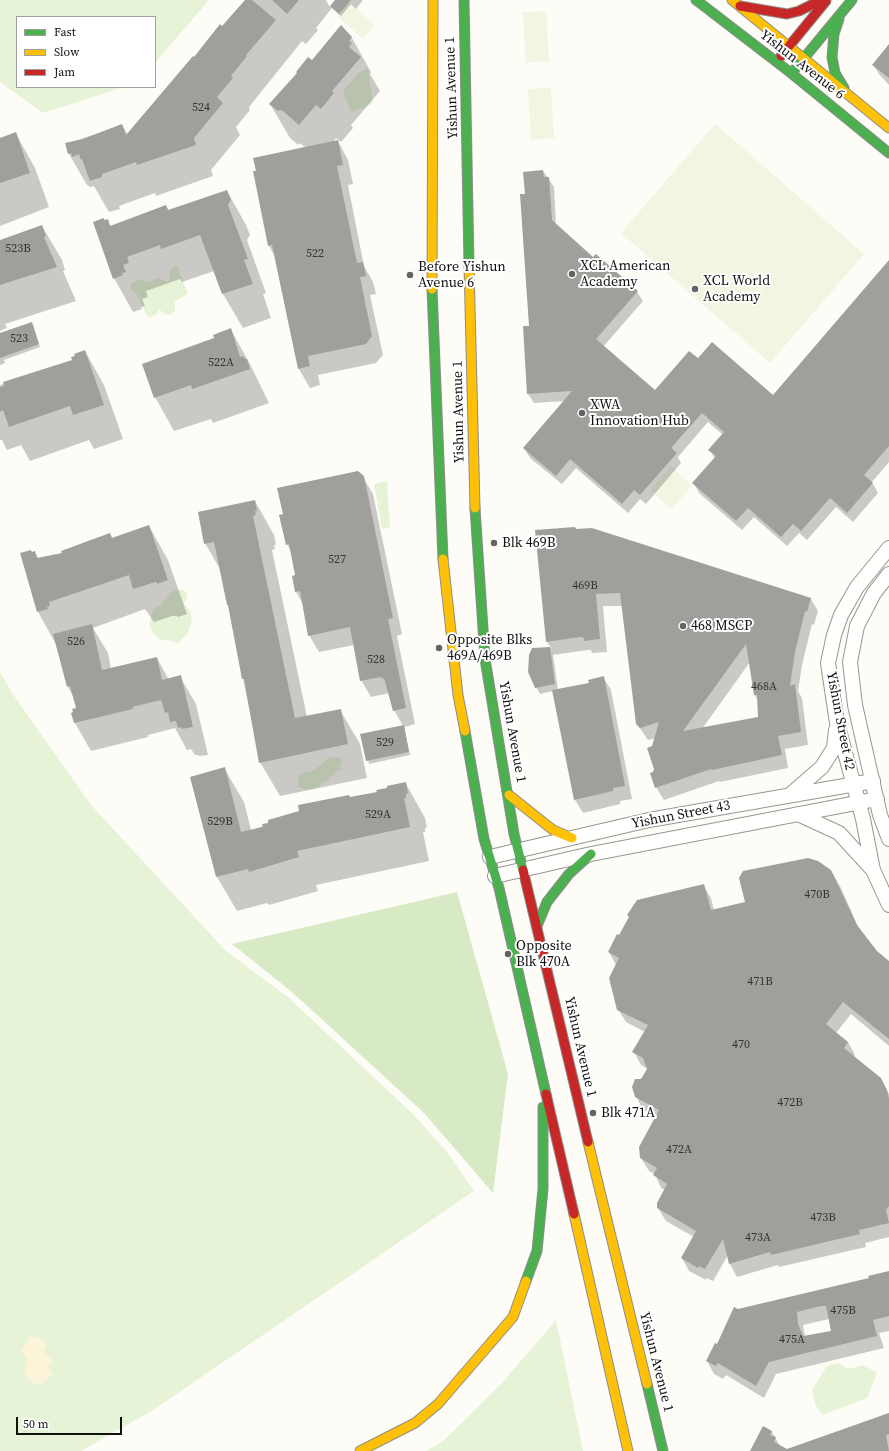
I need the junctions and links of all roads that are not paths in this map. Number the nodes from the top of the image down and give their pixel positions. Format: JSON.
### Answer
{"nodes":[{"id":1,"x":433,"y":0,"type":"edge"},
{"id":2,"x":464,"y":0,"type":"edge"},
{"id":3,"x":696,"y":0,"type":"edge"},
{"id":4,"x":821,"y":0,"type":"edge"},
{"id":5,"x":826,"y":0,"type":"edge"},
{"id":6,"x":852,"y":0,"type":"edge"},
{"id":7,"x":736,"y":3,"type":"edge"},
{"id":8,"x":839,"y":16,"type":"junction"},
{"id":9,"x":788,"y":47,"type":"junction"},
{"id":10,"x":803,"y":59,"type":"junction"},
{"id":11,"x":777,"y":62,"type":"junction"},
{"id":12,"x":791,"y":73,"type":"junction"},
{"id":13,"x":848,"y":95,"type":"junction"},
{"id":14,"x":889,"y":128,"type":"edge"},
{"id":15,"x":889,"y":153,"type":"edge"},
{"id":16,"x":889,"y":548,"type":"edge"},
{"id":17,"x":889,"y":574,"type":"edge"},
{"id":18,"x":837,"y":723,"type":"junction"},
{"id":19,"x":873,"y":780,"type":"junction"},
{"id":20,"x":853,"y":784,"type":"junction"},
{"id":21,"x":509,"y":794,"type":"junction"},
{"id":22,"x":789,"y":795,"type":"junction"},
{"id":23,"x":877,"y":799,"type":"junction"},
{"id":24,"x":858,"y":803,"type":"junction"},
{"id":25,"x":798,"y":814,"type":"junction"},
{"id":26,"x":572,"y":838,"type":"junction"},
{"id":27,"x":889,"y":839,"type":"edge"},
{"id":28,"x":519,"y":850,"type":"junction"},
{"id":29,"x":591,"y":854,"type":"junction"},
{"id":30,"x":490,"y":857,"type":"junction"},
{"id":31,"x":523,"y":868,"type":"junction"},
{"id":32,"x":873,"y":870,"type":"junction"},
{"id":33,"x":495,"y":876,"type":"junction"},
{"id":34,"x":889,"y":905,"type":"edge"},
{"id":35,"x":537,"y":926,"type":"junction"},
{"id":36,"x":544,"y":1082,"type":"junction"},
{"id":37,"x":360,"y":1451,"type":"edge"},
{"id":38,"x":628,"y":1451,"type":"edge"},
{"id":39,"x":663,"y":1451,"type":"edge"}],
"edges":[{"from":1,"to":30,"type":"main road","name":"Yishun Avenue 1"},
{"from":2,"to":21,"type":"main road","name":"Yishun Avenue 1"},
{"from":3,"to":11,"type":"main road","name":"Yishun Avenue 6"},
{"from":4,"to":7,"type":"main road"},
{"from":5,"to":9,"type":"main road"},
{"from":6,"to":8,"type":"main road"},
{"from":7,"to":9,"type":"main road","name":"Yishun Avenue 6"},
{"from":8,"to":10,"type":"main road"},
{"from":8,"to":13,"type":"main road"},
{"from":9,"to":10,"type":"main road","name":"Yishun Avenue 6"},
{"from":9,"to":11,"type":"main road"},
{"from":10,"to":12,"type":"main road"},
{"from":10,"to":13,"type":"main road","name":"Yishun Avenue 6"},
{"from":11,"to":12,"type":"main road","name":"Yishun Avenue 6"},
{"from":12,"to":15,"type":"main road","name":"Yishun Avenue 6"},
{"from":13,"to":14,"type":"main road","name":"Yishun Avenue 6"},
{"from":16,"to":18,"type":"street","name":"Yishun Street 42"},
{"from":17,"to":19,"type":"street","name":"Yishun Street 42"},
{"from":18,"to":20,"type":"street","name":"Yishun Street 42"},
{"from":18,"to":22,"type":"street"},
{"from":19,"to":20,"type":"street","name":"Yishun Street 43"},
{"from":19,"to":23,"type":"street","name":"Yishun Street 42"},
{"from":20,"to":22,"type":"street","name":"Yishun Street 43"},
{"from":20,"to":24,"type":"street","name":"Yishun Street 42"},
{"from":21,"to":26,"type":"main road"},
{"from":21,"to":28,"type":"main road","name":"Yishun Avenue 1"},
{"from":22,"to":26,"type":"street","name":"Yishun Street 43"},
{"from":23,"to":24,"type":"street","name":"Yishun Street 43"},
{"from":23,"to":27,"type":"street","name":"Yishun Street 42"},
{"from":24,"to":25,"type":"street","name":"Yishun Street 43"},
{"from":24,"to":32,"type":"street","name":"Yishun Street 42"},
{"from":25,"to":29,"type":"street","name":"Yishun Street 43"},
{"from":25,"to":32,"type":"street"},
{"from":26,"to":28,"type":"street","name":"Yishun Street 43"},
{"from":28,"to":30,"type":"street","name":"Yishun Street 43"},
{"from":28,"to":31,"type":"main road","name":"Yishun Avenue 1"},
{"from":29,"to":31,"type":"street"},
{"from":29,"to":35,"type":"main road"},
{"from":30,"to":33,"type":"main road","name":"Yishun Avenue 1"},
{"from":31,"to":33,"type":"street"},
{"from":31,"to":35,"type":"main road","name":"Yishun Avenue 1"},
{"from":32,"to":34,"type":"street","name":"Yishun Street 42"},
{"from":33,"to":36,"type":"main road","name":"Yishun Avenue 1"},
{"from":35,"to":39,"type":"main road","name":"Yishun Avenue 1"},
{"from":36,"to":37,"type":"main road"},
{"from":36,"to":38,"type":"main road","name":"Yishun Avenue 1"}]}
